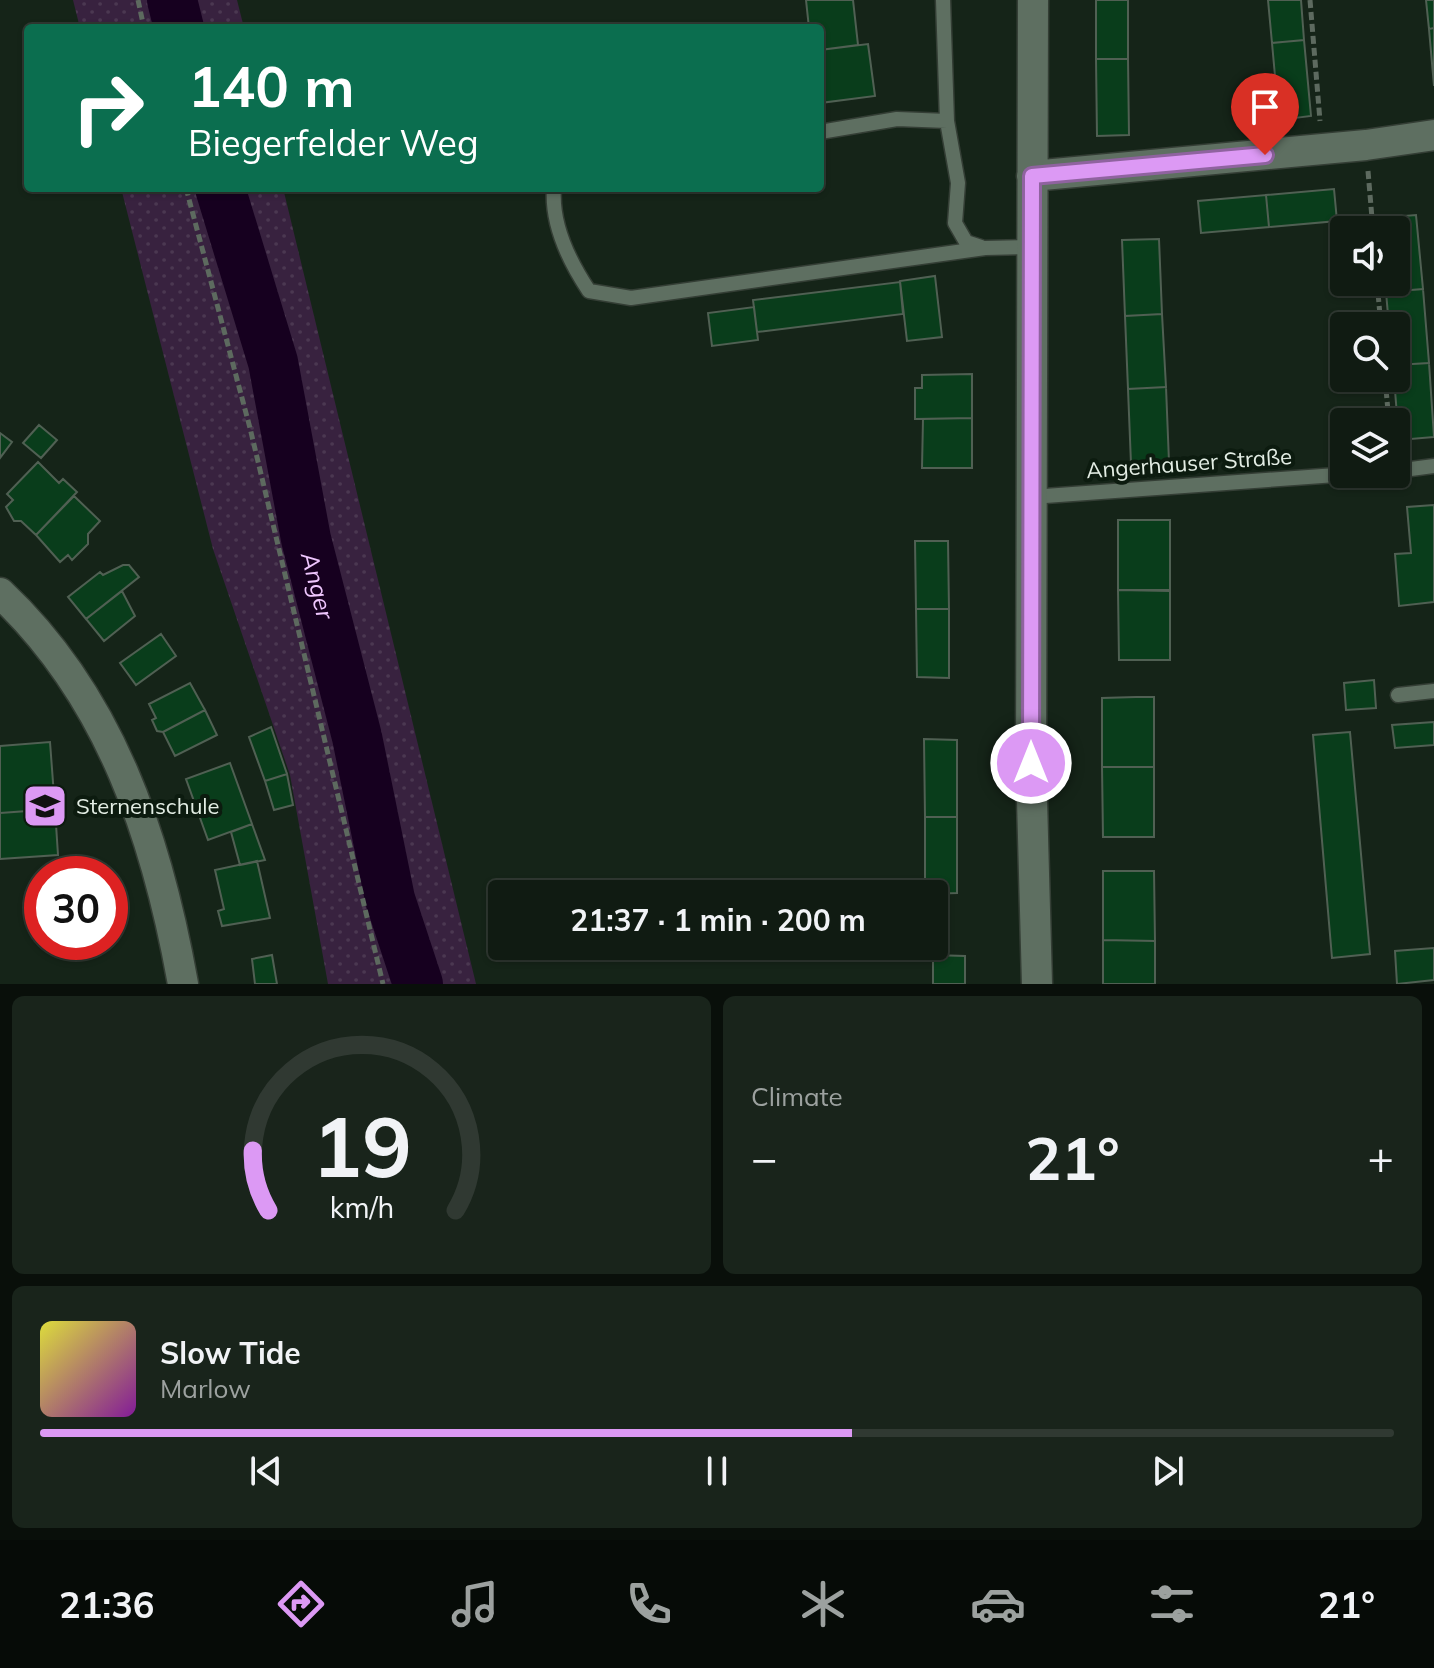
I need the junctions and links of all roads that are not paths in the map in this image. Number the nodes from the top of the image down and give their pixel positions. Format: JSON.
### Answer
{"nodes":[{"id":1,"x":943,"y":0,"type":"edge"},
{"id":2,"x":1033,"y":0,"type":"edge"},
{"id":3,"x":947,"y":121,"type":"junction"},
{"id":4,"x":824,"y":131,"type":"edge"},
{"id":5,"x":1434,"y":135,"type":"edge"},
{"id":6,"x":1032,"y":176,"type":"junction"},
{"id":7,"x":554,"y":192,"type":"edge"},
{"id":8,"x":1032,"y":247,"type":"junction"},
{"id":9,"x":985,"y":248,"type":"junction"},
{"id":10,"x":1434,"y":466,"type":"edge"},
{"id":11,"x":1410,"y":469,"type":"edge"},
{"id":12,"x":1330,"y":475,"type":"edge"},
{"id":13,"x":1031,"y":497,"type":"junction"},
{"id":14,"x":0,"y":593,"type":"edge"},
{"id":15,"x":1434,"y":691,"type":"edge"},
{"id":16,"x":1398,"y":695,"type":"dead end"},
{"id":17,"x":183,"y":984,"type":"edge"},
{"id":18,"x":1037,"y":984,"type":"edge"}],
"edges":[{"from":1,"to":3,"type":"lane"},
{"from":2,"to":6,"type":"street"},
{"from":3,"to":4,"type":"lane"},
{"from":3,"to":9,"type":"lane"},
{"from":5,"to":6,"type":"street"},
{"from":6,"to":8,"type":"street"},
{"from":7,"to":9,"type":"lane"},
{"from":8,"to":9,"type":"lane"},
{"from":8,"to":13,"type":"street"},
{"from":10,"to":11,"type":"lane"},
{"from":12,"to":13,"type":"lane","name":"Angerhauser Straße"},
{"from":13,"to":18,"type":"street"},
{"from":14,"to":17,"type":"street"},
{"from":15,"to":16,"type":"lane"}]}
